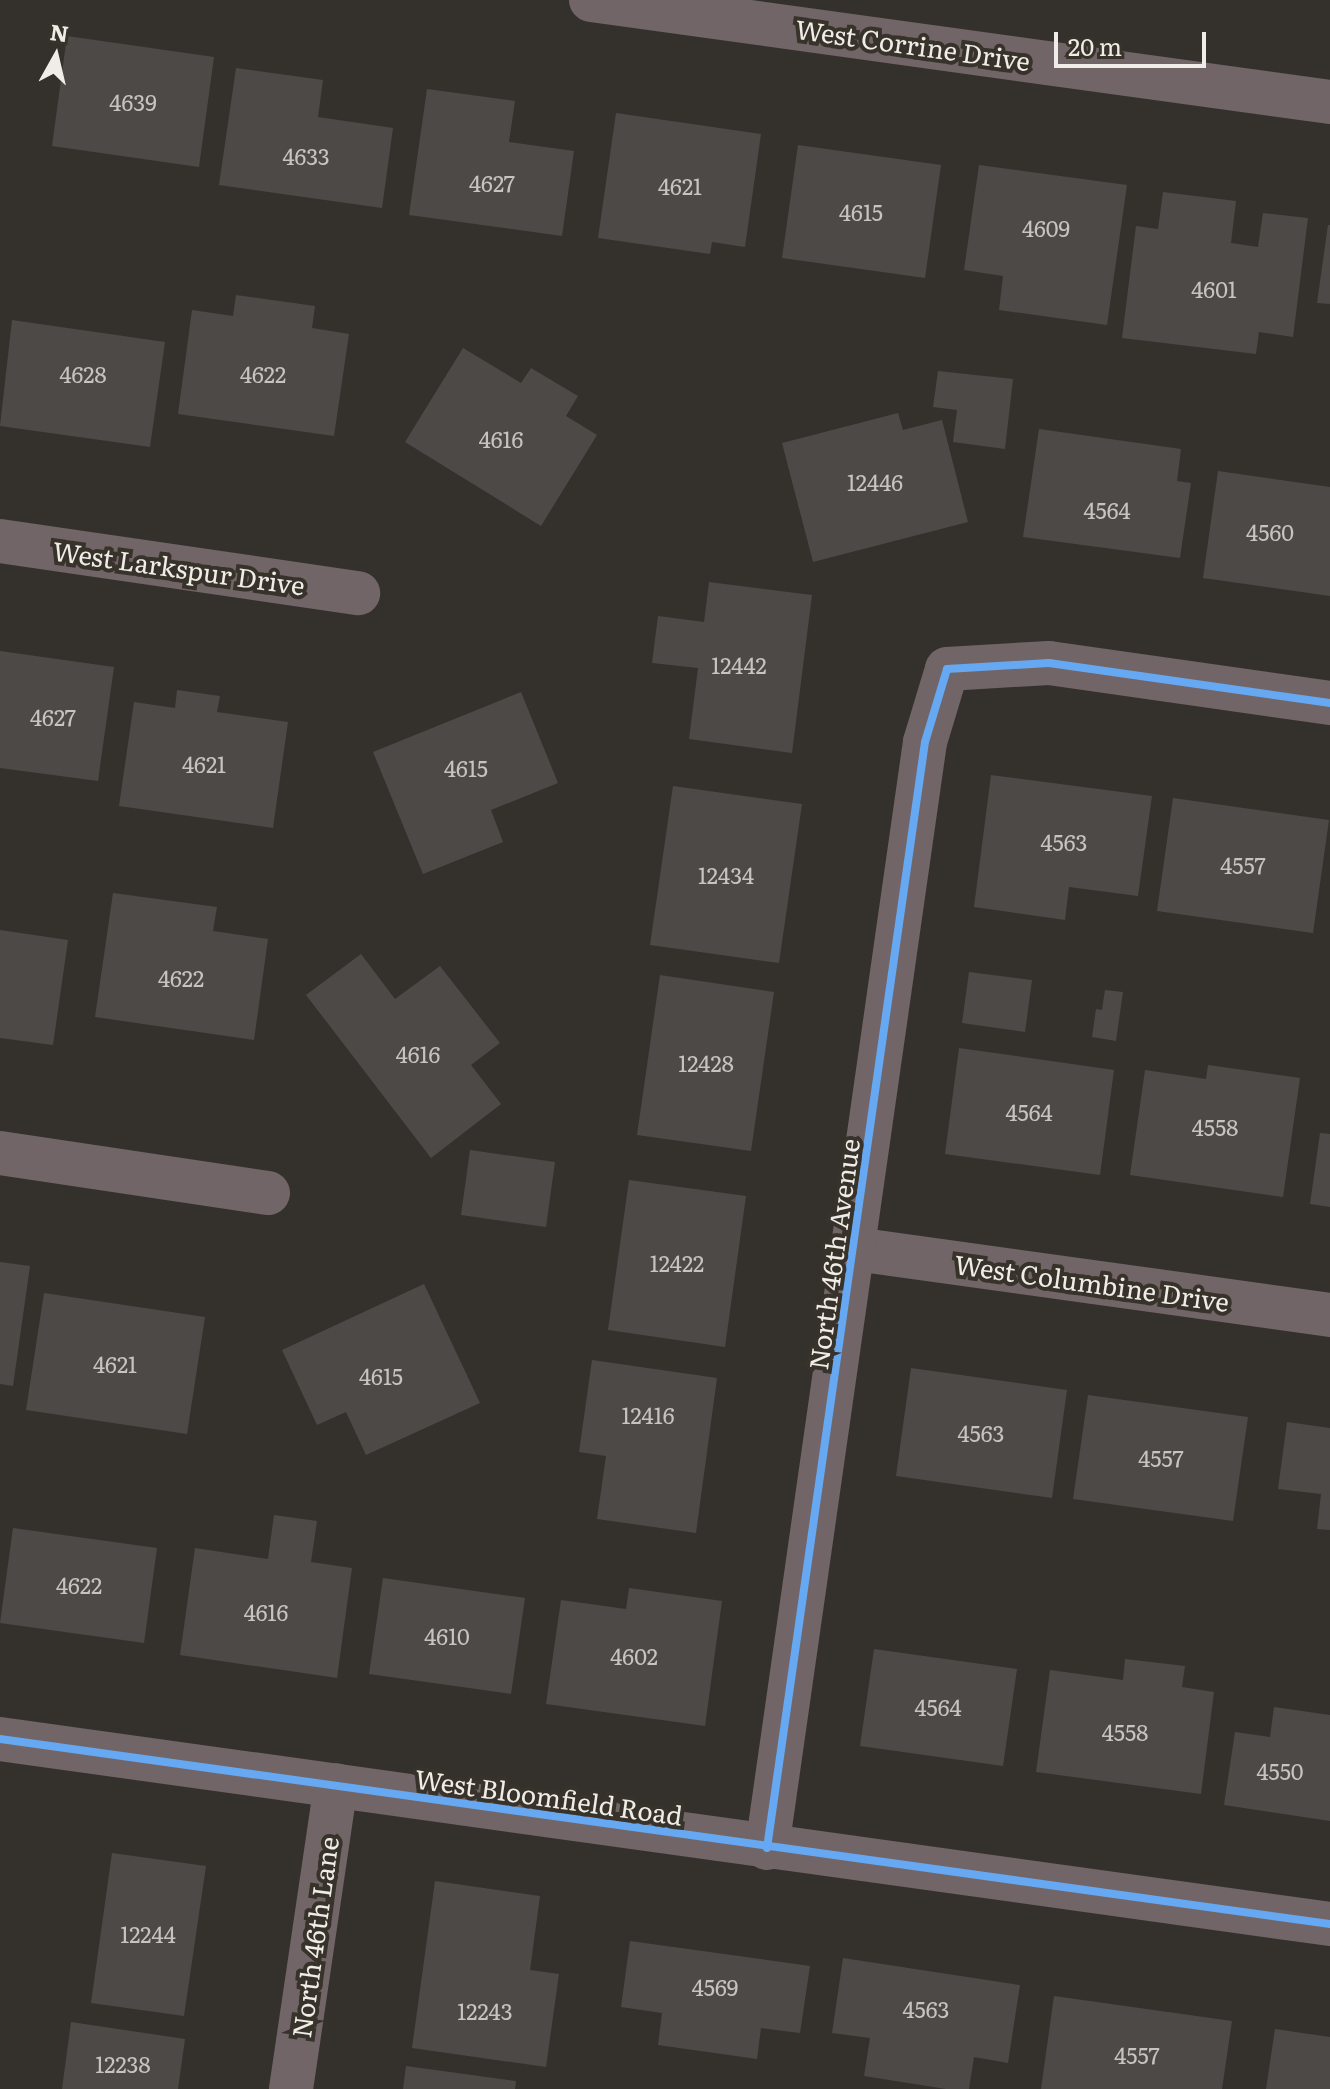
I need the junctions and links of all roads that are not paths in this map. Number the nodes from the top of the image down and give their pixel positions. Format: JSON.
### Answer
{"nodes":[{"id":1,"x":591,"y":0,"type":"edge"},
{"id":2,"x":670,"y":5,"type":"edge"},
{"id":3,"x":1330,"y":102,"type":"edge"},
{"id":4,"x":0,"y":541,"type":"edge"},
{"id":5,"x":358,"y":593,"type":"dead end"},
{"id":6,"x":1330,"y":703,"type":"edge"},
{"id":7,"x":0,"y":1153,"type":"edge"},
{"id":8,"x":268,"y":1193,"type":"dead end"},
{"id":9,"x":855,"y":1249,"type":"junction"},
{"id":10,"x":1330,"y":1315,"type":"edge"},
{"id":11,"x":0,"y":1739,"type":"edge"},
{"id":12,"x":336,"y":1785,"type":"junction"},
{"id":13,"x":767,"y":1848,"type":"junction"},
{"id":14,"x":1330,"y":1924,"type":"edge"},
{"id":15,"x":291,"y":2089,"type":"edge"}],
"edges":[{"from":1,"to":2,"type":"street","name":"West Corrine Drive"},
{"from":2,"to":3,"type":"street","name":"West Corrine Drive"},
{"from":4,"to":5,"type":"street","name":"West Larkspur Drive"},
{"from":6,"to":9,"type":"street","name":"North 46th Avenue"},
{"from":7,"to":8,"type":"street"},
{"from":9,"to":10,"type":"street","name":"West Columbine Drive"},
{"from":9,"to":13,"type":"street","name":"North 46th Avenue"},
{"from":11,"to":12,"type":"street","name":"West Bloomfield Road"},
{"from":12,"to":13,"type":"street","name":"West Bloomfield Road"},
{"from":12,"to":15,"type":"street","name":"North 46th Lane"},
{"from":13,"to":14,"type":"street","name":"West Bloomfield Road"}]}
